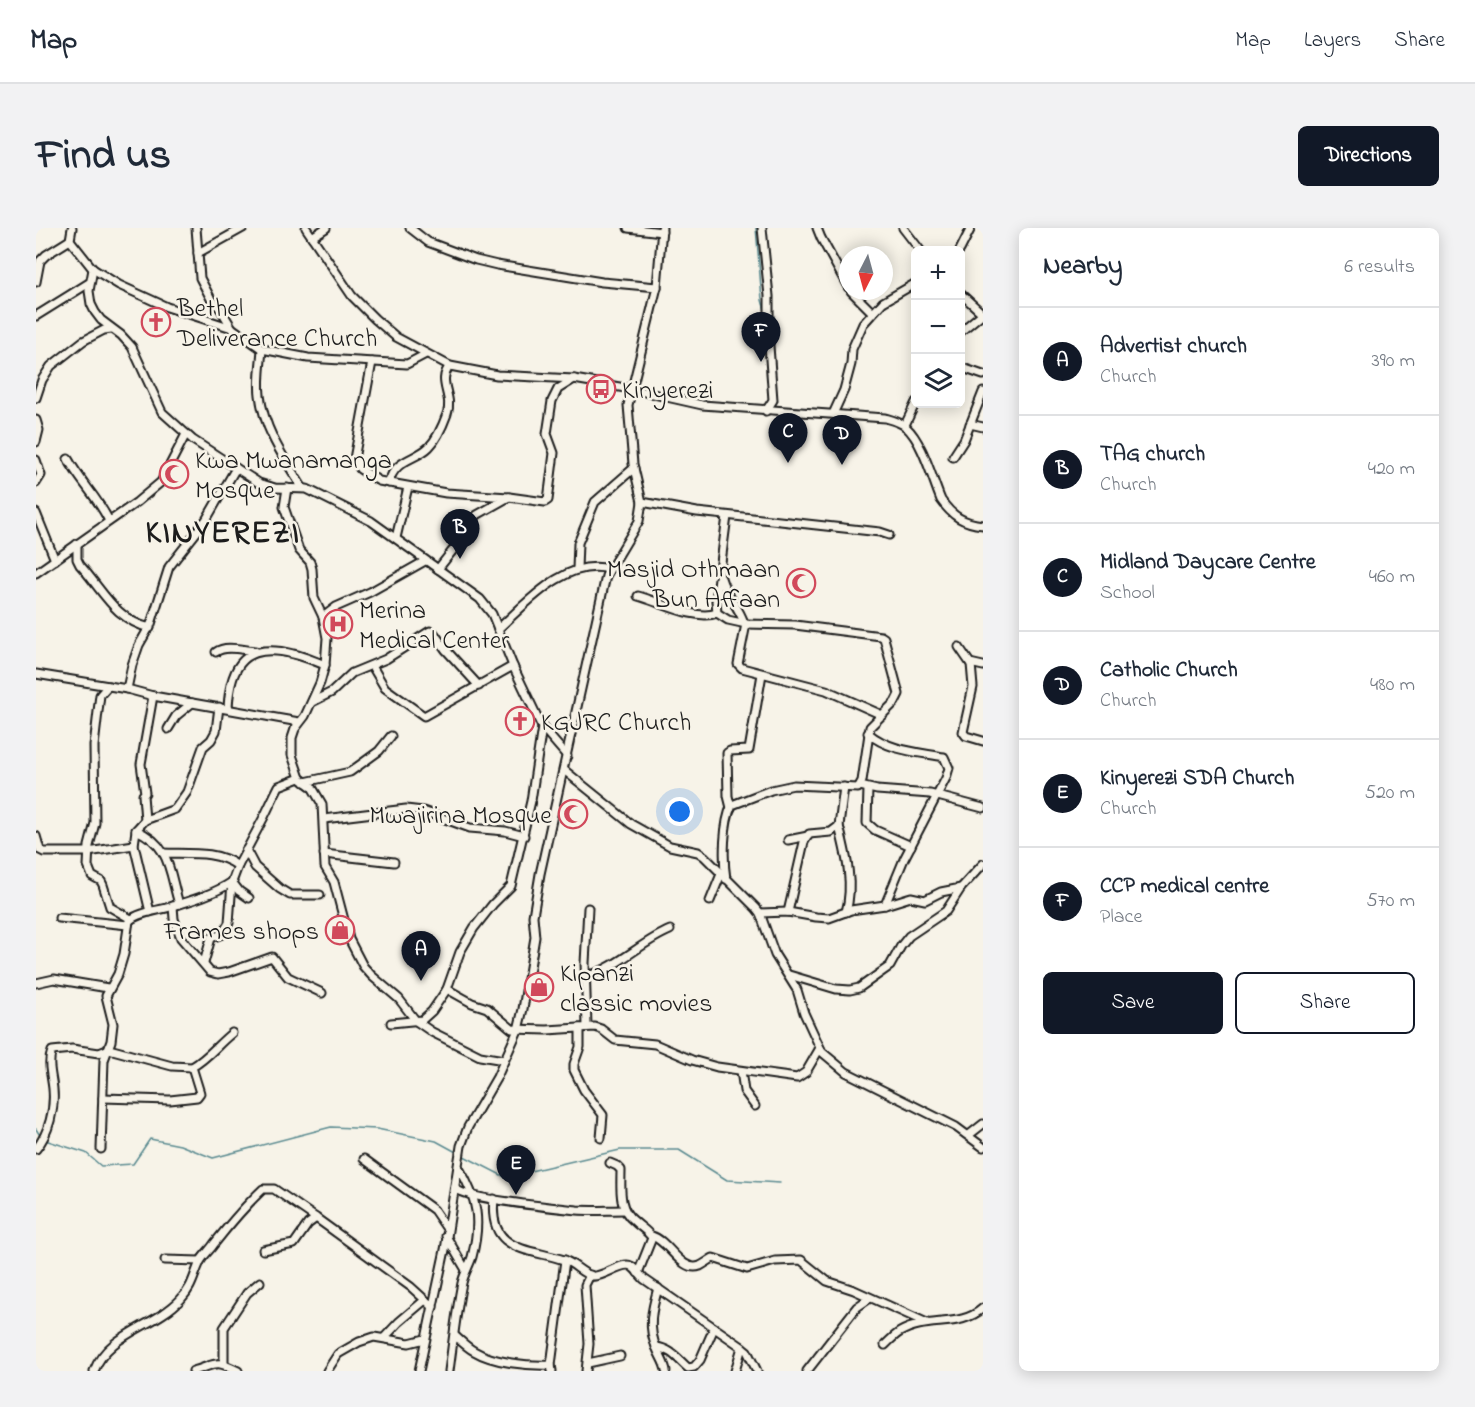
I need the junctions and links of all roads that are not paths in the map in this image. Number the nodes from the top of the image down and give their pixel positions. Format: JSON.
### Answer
{"nodes":[{"id":1,"x":72,"y":228,"type":"edge"},
{"id":2,"x":196,"y":228,"type":"edge"},
{"id":3,"x":243,"y":228,"type":"edge"},
{"id":4,"x":306,"y":228,"type":"edge"},
{"id":5,"x":326,"y":228,"type":"edge"},
{"id":6,"x":410,"y":228,"type":"edge"},
{"id":7,"x":627,"y":228,"type":"edge"},
{"id":8,"x":762,"y":228,"type":"edge"},
{"id":9,"x":818,"y":228,"type":"edge"},
{"id":10,"x":903,"y":228,"type":"edge"},
{"id":11,"x":971,"y":228,"type":"edge"},
{"id":12,"x":662,"y":230,"type":"edge"},
{"id":13,"x":312,"y":237,"type":"junction"},
{"id":14,"x":70,"y":240,"type":"junction"},
{"id":15,"x":917,"y":246,"type":"edge"},
{"id":16,"x":962,"y":246,"type":"edge"},
{"id":17,"x":198,"y":253,"type":"junction"},
{"id":18,"x":93,"y":269,"type":"junction"},
{"id":19,"x":839,"y":271,"type":"edge"},
{"id":20,"x":36,"y":282,"type":"edge"},
{"id":21,"x":89,"y":283,"type":"junction"},
{"id":22,"x":911,"y":285,"type":"edge"},
{"id":23,"x":657,"y":288,"type":"junction"},
{"id":24,"x":965,"y":298,"type":"edge"},
{"id":25,"x":860,"y":300,"type":"edge"},
{"id":26,"x":872,"y":312,"type":"junction"},
{"id":27,"x":982,"y":313,"type":"edge"},
{"id":28,"x":36,"y":316,"type":"edge"},
{"id":29,"x":232,"y":328,"type":"junction"},
{"id":30,"x":965,"y":328,"type":"edge"},
{"id":31,"x":111,"y":329,"type":"junction"},
{"id":32,"x":262,"y":349,"type":"junction"},
{"id":33,"x":426,"y":354,"type":"junction"},
{"id":34,"x":372,"y":362,"type":"junction"},
{"id":35,"x":450,"y":366,"type":"junction"},
{"id":36,"x":965,"y":369,"type":"edge"},
{"id":37,"x":983,"y":375,"type":"edge"},
{"id":38,"x":573,"y":379,"type":"junction"},
{"id":39,"x":632,"y":389,"type":"junction"},
{"id":40,"x":983,"y":392,"type":"edge"},
{"id":41,"x":36,"y":398,"type":"edge"},
{"id":42,"x":913,"y":408,"type":"edge"},
{"id":43,"x":766,"y":411,"type":"junction"},
{"id":44,"x":833,"y":414,"type":"junction"},
{"id":45,"x":36,"y":420,"type":"edge"},
{"id":46,"x":970,"y":424,"type":"junction"},
{"id":47,"x":905,"y":425,"type":"junction"},
{"id":48,"x":983,"y":427,"type":"edge"},
{"id":49,"x":186,"y":434,"type":"junction"},
{"id":50,"x":36,"y":442,"type":"edge"},
{"id":51,"x":953,"y":457,"type":"dead end"},
{"id":52,"x":68,"y":459,"type":"dead end"},
{"id":53,"x":36,"y":460,"type":"edge"},
{"id":54,"x":237,"y":468,"type":"junction"},
{"id":55,"x":634,"y":468,"type":"junction"},
{"id":56,"x":36,"y":483,"type":"edge"},
{"id":57,"x":389,"y":483,"type":"junction"},
{"id":58,"x":408,"y":487,"type":"junction"},
{"id":59,"x":287,"y":488,"type":"junction"},
{"id":60,"x":302,"y":488,"type":"junction"},
{"id":61,"x":509,"y":497,"type":"junction"},
{"id":62,"x":642,"y":502,"type":"junction"},
{"id":63,"x":36,"y":513,"type":"edge"},
{"id":64,"x":727,"y":516,"type":"junction"},
{"id":65,"x":109,"y":521,"type":"junction"},
{"id":66,"x":983,"y":528,"type":"edge"},
{"id":67,"x":889,"y":535,"type":"dead end"},
{"id":68,"x":396,"y":538,"type":"junction"},
{"id":69,"x":77,"y":544,"type":"junction"},
{"id":70,"x":55,"y":560,"type":"junction"},
{"id":71,"x":425,"y":561,"type":"junction"},
{"id":72,"x":438,"y":569,"type":"junction"},
{"id":73,"x":577,"y":569,"type":"junction"},
{"id":74,"x":609,"y":569,"type":"junction"},
{"id":75,"x":36,"y":573,"type":"edge"},
{"id":76,"x":719,"y":574,"type":"junction"},
{"id":77,"x":638,"y":596,"type":"dead end"},
{"id":78,"x":717,"y":613,"type":"junction"},
{"id":79,"x":323,"y":617,"type":"junction"},
{"id":80,"x":745,"y":624,"type":"junction"},
{"id":81,"x":150,"y":628,"type":"junction"},
{"id":82,"x":498,"y":629,"type":"junction"},
{"id":83,"x":959,"y":647,"type":"dead end"},
{"id":84,"x":257,"y":651,"type":"junction"},
{"id":85,"x":216,"y":652,"type":"dead end"},
{"id":86,"x":971,"y":664,"type":"junction"},
{"id":87,"x":325,"y":665,"type":"junction"},
{"id":88,"x":372,"y":666,"type":"junction"},
{"id":89,"x":513,"y":666,"type":"junction"},
{"id":90,"x":983,"y":666,"type":"edge"},
{"id":91,"x":36,"y":674,"type":"edge"},
{"id":92,"x":762,"y":674,"type":"junction"},
{"id":93,"x":108,"y":686,"type":"junction"},
{"id":94,"x":479,"y":686,"type":"junction"},
{"id":95,"x":127,"y":689,"type":"junction"},
{"id":96,"x":153,"y":696,"type":"junction"},
{"id":97,"x":172,"y":700,"type":"junction"},
{"id":98,"x":312,"y":702,"type":"junction"},
{"id":99,"x":192,"y":703,"type":"junction"},
{"id":100,"x":219,"y":707,"type":"junction"},
{"id":101,"x":228,"y":708,"type":"junction"},
{"id":102,"x":882,"y":715,"type":"junction"},
{"id":103,"x":176,"y":716,"type":"junction"},
{"id":104,"x":299,"y":722,"type":"junction"},
{"id":105,"x":542,"y":727,"type":"junction"},
{"id":106,"x":168,"y":729,"type":"dead end"},
{"id":107,"x":868,"y":733,"type":"junction"},
{"id":108,"x":391,"y":736,"type":"dead end"},
{"id":109,"x":983,"y":741,"type":"edge"},
{"id":110,"x":567,"y":756,"type":"junction"},
{"id":111,"x":564,"y":771,"type":"junction"},
{"id":112,"x":302,"y":780,"type":"junction"},
{"id":113,"x":861,"y":786,"type":"junction"},
{"id":114,"x":844,"y":787,"type":"junction"},
{"id":115,"x":868,"y":789,"type":"junction"},
{"id":116,"x":937,"y":796,"type":"junction"},
{"id":117,"x":730,"y":808,"type":"junction"},
{"id":118,"x":983,"y":808,"type":"edge"},
{"id":119,"x":324,"y":819,"type":"junction"},
{"id":120,"x":145,"y":820,"type":"junction"},
{"id":121,"x":839,"y":826,"type":"junction"},
{"id":122,"x":136,"y":830,"type":"junction"},
{"id":123,"x":36,"y":836,"type":"edge"},
{"id":124,"x":524,"y":836,"type":"junction"},
{"id":125,"x":808,"y":836,"type":"junction"},
{"id":126,"x":788,"y":840,"type":"dead end"},
{"id":127,"x":134,"y":845,"type":"junction"},
{"id":128,"x":911,"y":846,"type":"junction"},
{"id":129,"x":246,"y":850,"type":"junction"},
{"id":130,"x":88,"y":852,"type":"junction"},
{"id":131,"x":163,"y":854,"type":"junction"},
{"id":132,"x":324,"y":854,"type":"junction"},
{"id":133,"x":394,"y":862,"type":"dead end"},
{"id":134,"x":983,"y":864,"type":"edge"},
{"id":135,"x":238,"y":866,"type":"junction"},
{"id":136,"x":724,"y":877,"type":"junction"},
{"id":137,"x":232,"y":882,"type":"junction"},
{"id":138,"x":961,"y":888,"type":"junction"},
{"id":139,"x":320,"y":895,"type":"dead end"},
{"id":140,"x":249,"y":898,"type":"dead end"},
{"id":141,"x":710,"y":901,"type":"dead end"},
{"id":142,"x":176,"y":905,"type":"junction"},
{"id":143,"x":885,"y":905,"type":"junction"},
{"id":144,"x":588,"y":908,"type":"dead end"},
{"id":145,"x":150,"y":912,"type":"junction"},
{"id":146,"x":788,"y":912,"type":"junction"},
{"id":147,"x":846,"y":912,"type":"junction"},
{"id":148,"x":760,"y":913,"type":"junction"},
{"id":149,"x":59,"y":918,"type":"dead end"},
{"id":150,"x":129,"y":922,"type":"junction"},
{"id":151,"x":670,"y":930,"type":"dead end"},
{"id":152,"x":204,"y":963,"type":"junction"},
{"id":153,"x":789,"y":975,"type":"junction"},
{"id":154,"x":587,"y":976,"type":"junction"},
{"id":155,"x":36,"y":983,"type":"edge"},
{"id":156,"x":108,"y":988,"type":"junction"},
{"id":157,"x":447,"y":989,"type":"junction"},
{"id":158,"x":322,"y":993,"type":"dead end"},
{"id":159,"x":416,"y":1021,"type":"junction"},
{"id":160,"x":391,"y":1023,"type":"dead end"},
{"id":161,"x":584,"y":1027,"type":"junction"},
{"id":162,"x":518,"y":1030,"type":"junction"},
{"id":163,"x":232,"y":1033,"type":"dead end"},
{"id":164,"x":820,"y":1048,"type":"junction"},
{"id":165,"x":109,"y":1049,"type":"junction"},
{"id":166,"x":504,"y":1060,"type":"junction"},
{"id":167,"x":192,"y":1067,"type":"junction"},
{"id":168,"x":741,"y":1071,"type":"junction"},
{"id":169,"x":103,"y":1098,"type":"junction"},
{"id":170,"x":755,"y":1106,"type":"dead end"},
{"id":171,"x":983,"y":1124,"type":"edge"},
{"id":172,"x":969,"y":1135,"type":"junction"},
{"id":173,"x":601,"y":1138,"type":"dead end"},
{"id":174,"x":37,"y":1147,"type":"edge"},
{"id":175,"x":983,"y":1147,"type":"edge"},
{"id":176,"x":101,"y":1149,"type":"dead end"},
{"id":177,"x":364,"y":1159,"type":"dead end"},
{"id":178,"x":610,"y":1163,"type":"dead end"},
{"id":179,"x":459,"y":1168,"type":"junction"},
{"id":180,"x":454,"y":1188,"type":"junction"},
{"id":181,"x":474,"y":1197,"type":"junction"},
{"id":182,"x":494,"y":1199,"type":"junction"},
{"id":183,"x":624,"y":1210,"type":"junction"},
{"id":184,"x":316,"y":1218,"type":"junction"},
{"id":185,"x":446,"y":1232,"type":"junction"},
{"id":186,"x":652,"y":1236,"type":"junction"},
{"id":187,"x":263,"y":1250,"type":"dead end"},
{"id":188,"x":165,"y":1260,"type":"dead end"},
{"id":189,"x":565,"y":1260,"type":"junction"},
{"id":190,"x":200,"y":1262,"type":"junction"},
{"id":191,"x":466,"y":1270,"type":"junction"},
{"id":192,"x":638,"y":1273,"type":"junction"},
{"id":193,"x":590,"y":1275,"type":"junction"},
{"id":194,"x":260,"y":1282,"type":"dead end"},
{"id":195,"x":658,"y":1288,"type":"junction"},
{"id":196,"x":870,"y":1298,"type":"junction"},
{"id":197,"x":425,"y":1300,"type":"junction"},
{"id":198,"x":433,"y":1307,"type":"junction"},
{"id":199,"x":983,"y":1308,"type":"edge"},
{"id":200,"x":927,"y":1323,"type":"junction"},
{"id":201,"x":714,"y":1328,"type":"junction"},
{"id":202,"x":454,"y":1336,"type":"junction"},
{"id":203,"x":384,"y":1338,"type":"junction"},
{"id":204,"x":426,"y":1339,"type":"junction"},
{"id":205,"x":885,"y":1345,"type":"dead end"},
{"id":206,"x":656,"y":1347,"type":"junction"},
{"id":207,"x":742,"y":1347,"type":"junction"},
{"id":208,"x":620,"y":1356,"type":"dead end"},
{"id":209,"x":508,"y":1361,"type":"junction"},
{"id":210,"x":224,"y":1364,"type":"junction"},
{"id":211,"x":587,"y":1367,"type":"edge"},
{"id":212,"x":551,"y":1368,"type":"edge"},
{"id":213,"x":94,"y":1371,"type":"edge"},
{"id":214,"x":193,"y":1371,"type":"edge"},
{"id":215,"x":238,"y":1371,"type":"edge"},
{"id":216,"x":327,"y":1371,"type":"edge"},
{"id":217,"x":419,"y":1371,"type":"edge"},
{"id":218,"x":448,"y":1371,"type":"edge"},
{"id":219,"x":508,"y":1371,"type":"edge"},
{"id":220,"x":666,"y":1371,"type":"edge"},
{"id":221,"x":735,"y":1371,"type":"edge"},
{"id":222,"x":757,"y":1371,"type":"edge"},
{"id":223,"x":807,"y":1371,"type":"edge"}],
"edges":[{"from":1,"to":14,"type":"street"},
{"from":2,"to":17,"type":"street"},
{"from":3,"to":17,"type":"street"},
{"from":4,"to":13,"type":"street"},
{"from":5,"to":13,"type":"street"},
{"from":6,"to":23,"type":"street"},
{"from":7,"to":12,"type":"street"},
{"from":8,"to":43,"type":"street"},
{"from":9,"to":19,"type":"street"},
{"from":10,"to":15,"type":"street"},
{"from":11,"to":16,"type":"street"},
{"from":12,"to":23,"type":"street"},
{"from":13,"to":33,"type":"street"},
{"from":14,"to":18,"type":"street"},
{"from":14,"to":20,"type":"street"},
{"from":17,"to":29,"type":"street"},
{"from":18,"to":21,"type":"street"},
{"from":18,"to":29,"type":"street"},
{"from":21,"to":28,"type":"street"},
{"from":21,"to":31,"type":"street"},
{"from":22,"to":26,"type":"street"},
{"from":23,"to":39,"type":"street"},
{"from":24,"to":27,"type":"street"},
{"from":25,"to":26,"type":"street"},
{"from":26,"to":44,"type":"street"},
{"from":27,"to":30,"type":"street"},
{"from":29,"to":32,"type":"street"},
{"from":31,"to":41,"type":"street"},
{"from":31,"to":49,"type":"street"},
{"from":32,"to":34,"type":"street"},
{"from":32,"to":60,"type":"street"},
{"from":33,"to":34,"type":"street"},
{"from":33,"to":35,"type":"street"},
{"from":34,"to":57,"type":"street"},
{"from":35,"to":38,"type":"street"},
{"from":35,"to":57,"type":"street"},
{"from":36,"to":37,"type":"street"},
{"from":38,"to":39,"type":"street"},
{"from":38,"to":61,"type":"street"},
{"from":39,"to":43,"type":"street"},
{"from":39,"to":55,"type":"street"},
{"from":40,"to":46,"type":"street"},
{"from":42,"to":47,"type":"street"},
{"from":43,"to":44,"type":"street"},
{"from":44,"to":47,"type":"street"},
{"from":45,"to":50,"type":"street"},
{"from":46,"to":48,"type":"street"},
{"from":46,"to":51,"type":"street"},
{"from":47,"to":66,"type":"street"},
{"from":49,"to":54,"type":"street"},
{"from":49,"to":65,"type":"street"},
{"from":52,"to":65,"type":"street"},
{"from":53,"to":56,"type":"street"},
{"from":54,"to":59,"type":"street"},
{"from":54,"to":81,"type":"street"},
{"from":55,"to":62,"type":"street"},
{"from":55,"to":73,"type":"street"},
{"from":57,"to":58,"type":"street"},
{"from":58,"to":61,"type":"street"},
{"from":58,"to":68,"type":"street"},
{"from":59,"to":60,"type":"street"},
{"from":59,"to":79,"type":"street"},
{"from":60,"to":68,"type":"street"},
{"from":61,"to":72,"type":"street"},
{"from":62,"to":64,"type":"street"},
{"from":62,"to":74,"type":"street"},
{"from":63,"to":70,"type":"street"},
{"from":64,"to":67,"type":"street"},
{"from":64,"to":76,"type":"street"},
{"from":65,"to":69,"type":"street"},
{"from":68,"to":71,"type":"street"},
{"from":69,"to":70,"type":"street"},
{"from":69,"to":81,"type":"street"},
{"from":70,"to":75,"type":"street"},
{"from":71,"to":72,"type":"street"},
{"from":71,"to":79,"type":"street"},
{"from":72,"to":82,"type":"street"},
{"from":73,"to":74,"type":"street"},
{"from":73,"to":82,"type":"street"},
{"from":74,"to":110,"type":"street"},
{"from":76,"to":78,"type":"street"},
{"from":76,"to":80,"type":"street"},
{"from":77,"to":78,"type":"street"},
{"from":78,"to":80,"type":"street"},
{"from":79,"to":87,"type":"street"},
{"from":80,"to":92,"type":"street"},
{"from":80,"to":102,"type":"street"},
{"from":81,"to":95,"type":"street"},
{"from":82,"to":89,"type":"street"},
{"from":83,"to":86,"type":"street"},
{"from":84,"to":85,"type":"street"},
{"from":84,"to":87,"type":"street"},
{"from":84,"to":101,"type":"street"},
{"from":86,"to":90,"type":"street"},
{"from":86,"to":109,"type":"street"},
{"from":87,"to":98,"type":"street"},
{"from":88,"to":94,"type":"street"},
{"from":88,"to":94,"type":"street"},
{"from":88,"to":98,"type":"street"},
{"from":89,"to":94,"type":"street"},
{"from":89,"to":105,"type":"street"},
{"from":91,"to":93,"type":"street"},
{"from":92,"to":102,"type":"street"},
{"from":92,"to":117,"type":"street"},
{"from":93,"to":95,"type":"street"},
{"from":93,"to":130,"type":"street"},
{"from":95,"to":96,"type":"street"},
{"from":96,"to":97,"type":"street"},
{"from":96,"to":120,"type":"street"},
{"from":97,"to":99,"type":"street"},
{"from":97,"to":103,"type":"street"},
{"from":98,"to":104,"type":"street"},
{"from":99,"to":100,"type":"street"},
{"from":99,"to":103,"type":"street"},
{"from":100,"to":101,"type":"street"},
{"from":100,"to":120,"type":"street"},
{"from":101,"to":104,"type":"street"},
{"from":102,"to":107,"type":"street"},
{"from":103,"to":106,"type":"street"},
{"from":104,"to":112,"type":"street"},
{"from":105,"to":110,"type":"street"},
{"from":105,"to":124,"type":"street"},
{"from":107,"to":113,"type":"street"},
{"from":107,"to":116,"type":"street"},
{"from":108,"to":112,"type":"street"},
{"from":110,"to":111,"type":"street"},
{"from":111,"to":136,"type":"street"},
{"from":111,"to":162,"type":"street"},
{"from":112,"to":119,"type":"street"},
{"from":112,"to":129,"type":"street"},
{"from":113,"to":114,"type":"street"},
{"from":113,"to":115,"type":"street"},
{"from":114,"to":117,"type":"street"},
{"from":114,"to":121,"type":"street"},
{"from":115,"to":116,"type":"street"},
{"from":115,"to":128,"type":"street"},
{"from":116,"to":118,"type":"street"},
{"from":116,"to":128,"type":"street"},
{"from":117,"to":136,"type":"street"},
{"from":119,"to":124,"type":"street"},
{"from":119,"to":132,"type":"street"},
{"from":120,"to":122,"type":"street"},
{"from":121,"to":125,"type":"street"},
{"from":121,"to":147,"type":"street"},
{"from":122,"to":127,"type":"street"},
{"from":122,"to":131,"type":"street"},
{"from":123,"to":130,"type":"street"},
{"from":124,"to":157,"type":"street"},
{"from":125,"to":126,"type":"street"},
{"from":125,"to":146,"type":"street"},
{"from":127,"to":130,"type":"street"},
{"from":127,"to":145,"type":"street"},
{"from":128,"to":143,"type":"street"},
{"from":129,"to":135,"type":"street"},
{"from":129,"to":139,"type":"street"},
{"from":130,"to":150,"type":"street"},
{"from":131,"to":135,"type":"street"},
{"from":131,"to":142,"type":"street"},
{"from":132,"to":133,"type":"street"},
{"from":132,"to":159,"type":"street"},
{"from":134,"to":138,"type":"street"},
{"from":135,"to":137,"type":"street"},
{"from":136,"to":141,"type":"street"},
{"from":136,"to":148,"type":"street"},
{"from":137,"to":140,"type":"street"},
{"from":137,"to":142,"type":"street"},
{"from":137,"to":152,"type":"street"},
{"from":138,"to":143,"type":"street"},
{"from":138,"to":153,"type":"street"},
{"from":142,"to":145,"type":"street"},
{"from":142,"to":152,"type":"street"},
{"from":143,"to":147,"type":"street"},
{"from":144,"to":154,"type":"street"},
{"from":145,"to":150,"type":"street"},
{"from":146,"to":147,"type":"street"},
{"from":146,"to":148,"type":"street"},
{"from":148,"to":153,"type":"street"},
{"from":149,"to":150,"type":"street"},
{"from":150,"to":156,"type":"street"},
{"from":151,"to":154,"type":"street"},
{"from":152,"to":158,"type":"street"},
{"from":153,"to":164,"type":"street"},
{"from":154,"to":161,"type":"street"},
{"from":155,"to":156,"type":"street"},
{"from":156,"to":165,"type":"street"},
{"from":157,"to":159,"type":"street"},
{"from":157,"to":162,"type":"street"},
{"from":159,"to":160,"type":"street"},
{"from":159,"to":166,"type":"street"},
{"from":161,"to":162,"type":"street"},
{"from":161,"to":168,"type":"street"},
{"from":161,"to":173,"type":"street"},
{"from":162,"to":166,"type":"street"},
{"from":163,"to":167,"type":"street"},
{"from":164,"to":168,"type":"street"},
{"from":164,"to":172,"type":"street"},
{"from":165,"to":167,"type":"street"},
{"from":165,"to":169,"type":"street"},
{"from":165,"to":174,"type":"street"},
{"from":166,"to":179,"type":"street"},
{"from":167,"to":169,"type":"street"},
{"from":168,"to":170,"type":"street"},
{"from":169,"to":176,"type":"street"},
{"from":171,"to":172,"type":"street"},
{"from":172,"to":175,"type":"street"},
{"from":177,"to":185,"type":"street"},
{"from":178,"to":183,"type":"street"},
{"from":179,"to":180,"type":"street"},
{"from":179,"to":181,"type":"street"},
{"from":180,"to":181,"type":"street"},
{"from":180,"to":185,"type":"street"},
{"from":181,"to":182,"type":"street"},
{"from":181,"to":191,"type":"street"},
{"from":182,"to":183,"type":"street"},
{"from":182,"to":189,"type":"street"},
{"from":183,"to":186,"type":"street"},
{"from":184,"to":187,"type":"street"},
{"from":184,"to":190,"type":"street"},
{"from":184,"to":197,"type":"street"},
{"from":185,"to":191,"type":"street"},
{"from":185,"to":198,"type":"street"},
{"from":186,"to":192,"type":"street"},
{"from":186,"to":196,"type":"street"},
{"from":188,"to":190,"type":"street"},
{"from":189,"to":193,"type":"street"},
{"from":189,"to":212,"type":"street"},
{"from":190,"to":213,"type":"street"},
{"from":191,"to":202,"type":"street"},
{"from":192,"to":193,"type":"street"},
{"from":192,"to":195,"type":"street"},
{"from":193,"to":211,"type":"street"},
{"from":194,"to":210,"type":"street"},
{"from":195,"to":201,"type":"street"},
{"from":195,"to":206,"type":"street"},
{"from":196,"to":200,"type":"street"},
{"from":196,"to":223,"type":"street"},
{"from":197,"to":198,"type":"street"},
{"from":197,"to":203,"type":"street"},
{"from":198,"to":204,"type":"street"},
{"from":199,"to":200,"type":"street"},
{"from":200,"to":205,"type":"street"},
{"from":201,"to":206,"type":"street"},
{"from":201,"to":207,"type":"street"},
{"from":202,"to":209,"type":"street"},
{"from":202,"to":218,"type":"street"},
{"from":203,"to":204,"type":"street"},
{"from":203,"to":216,"type":"street"},
{"from":204,"to":217,"type":"street"},
{"from":206,"to":220,"type":"street"},
{"from":207,"to":221,"type":"street"},
{"from":207,"to":222,"type":"street"},
{"from":208,"to":211,"type":"street"},
{"from":209,"to":212,"type":"street"},
{"from":209,"to":219,"type":"street"},
{"from":210,"to":214,"type":"street"},
{"from":210,"to":215,"type":"street"}]}
